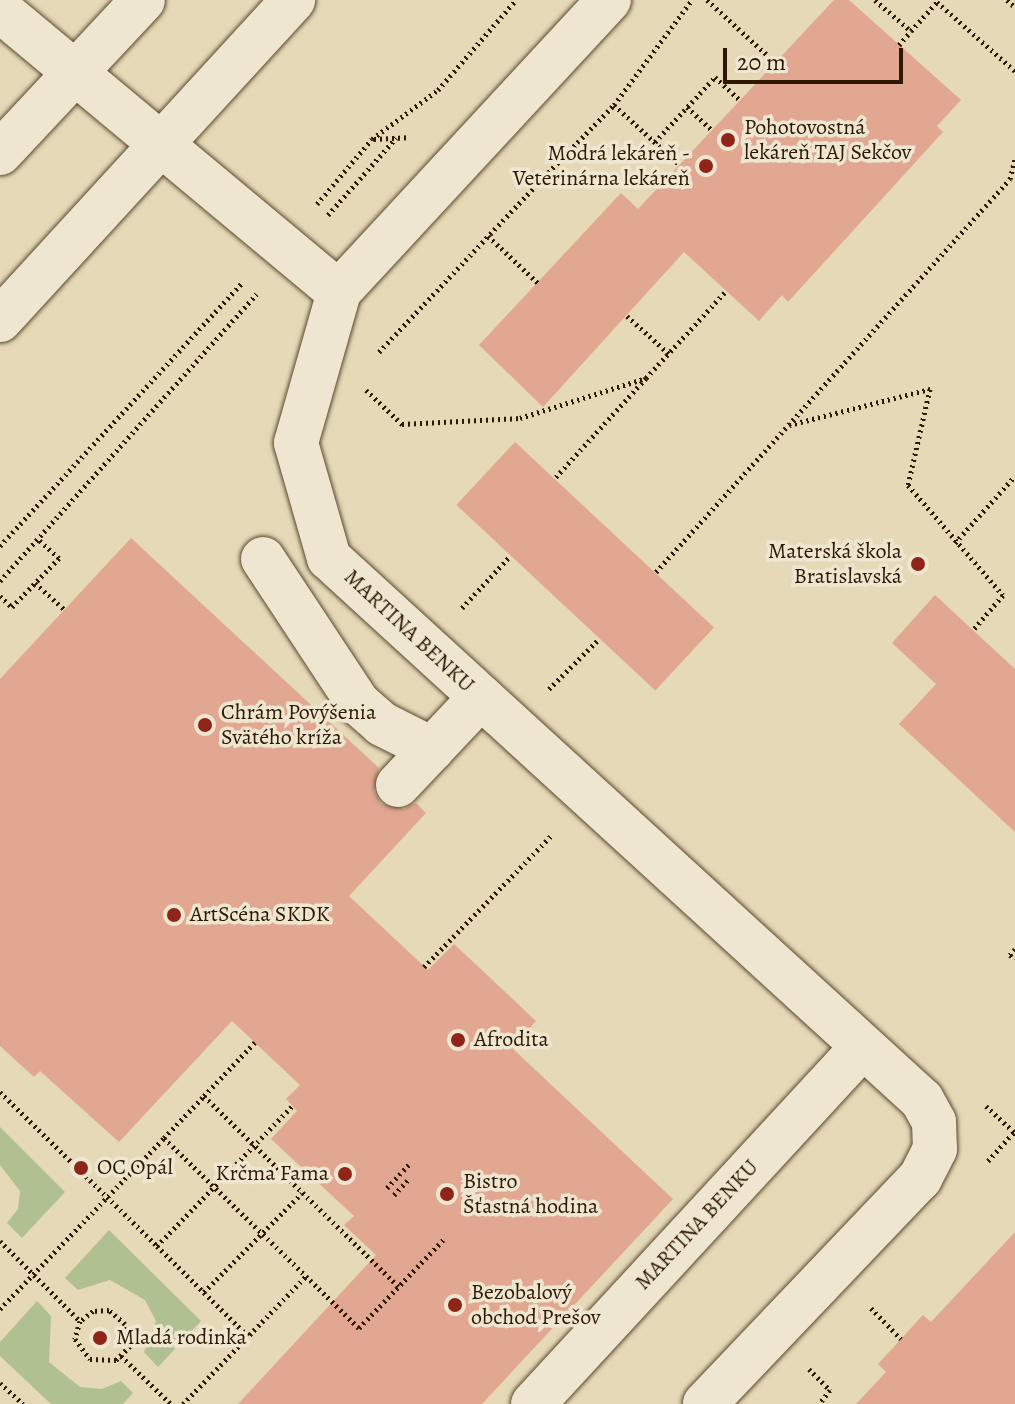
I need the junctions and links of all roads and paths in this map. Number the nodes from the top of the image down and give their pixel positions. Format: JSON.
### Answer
{"nodes":[{"id":1,"x":143,"y":0,"type":"edge"},
{"id":2,"x":293,"y":0,"type":"edge"},
{"id":3,"x":516,"y":0,"type":"edge"},
{"id":4,"x":609,"y":0,"type":"edge"},
{"id":5,"x":707,"y":0,"type":"edge"},
{"id":6,"x":875,"y":0,"type":"edge"},
{"id":7,"x":1007,"y":0,"type":"edge"},
{"id":8,"x":938,"y":1,"type":"edge"},
{"id":9,"x":1015,"y":7,"type":"edge"},
{"id":10,"x":0,"y":10,"type":"edge"},
{"id":11,"x":911,"y":31,"type":"junction"},
{"id":12,"x":899,"y":45,"type":"dead end"},
{"id":13,"x":776,"y":63,"type":"dead end"},
{"id":14,"x":1015,"y":71,"type":"edge"},
{"id":15,"x":76,"y":72,"type":"junction"},
{"id":16,"x":740,"y":100,"type":"dead end"},
{"id":17,"x":614,"y":105,"type":"dead end"},
{"id":18,"x":687,"y":107,"type":"junction"},
{"id":19,"x":712,"y":130,"type":"dead end"},
{"id":20,"x":396,"y":138,"type":"dead end"},
{"id":21,"x":655,"y":142,"type":"junction"},
{"id":22,"x":160,"y":147,"type":"junction"},
{"id":23,"x":0,"y":153,"type":"edge"},
{"id":24,"x":1015,"y":159,"type":"edge"},
{"id":25,"x":680,"y":165,"type":"dead end"},
{"id":26,"x":540,"y":181,"type":"dead end"},
{"id":27,"x":488,"y":236,"type":"junction"},
{"id":28,"x":289,"y":248,"type":"junction"},
{"id":29,"x":538,"y":283,"type":"dead end"},
{"id":30,"x":726,"y":291,"type":"dead end"},
{"id":31,"x":339,"y":292,"type":"junction"},
{"id":32,"x":627,"y":316,"type":"dead end"},
{"id":33,"x":3,"y":318,"type":"edge"},
{"id":34,"x":669,"y":354,"type":"junction"},
{"id":35,"x":375,"y":357,"type":"dead end"},
{"id":36,"x":646,"y":378,"type":"junction"},
{"id":37,"x":354,"y":379,"type":"dead end"},
{"id":38,"x":788,"y":425,"type":"junction"},
{"id":39,"x":1015,"y":476,"type":"edge"},
{"id":40,"x":555,"y":478,"type":"dead end"},
{"id":41,"x":38,"y":539,"type":"junction"},
{"id":42,"x":955,"y":543,"type":"junction"},
{"id":43,"x":0,"y":546,"type":"edge"},
{"id":44,"x":510,"y":556,"type":"dead end"},
{"id":45,"x":263,"y":559,"type":"dead end"},
{"id":46,"x":656,"y":572,"type":"dead end"},
{"id":47,"x":0,"y":581,"type":"edge"},
{"id":48,"x":35,"y":583,"type":"junction"},
{"id":49,"x":0,"y":596,"type":"edge"},
{"id":50,"x":65,"y":610,"type":"dead end"},
{"id":51,"x":455,"y":616,"type":"dead end"},
{"id":52,"x":973,"y":630,"type":"dead end"},
{"id":53,"x":599,"y":639,"type":"dead end"},
{"id":54,"x":543,"y":696,"type":"dead end"},
{"id":55,"x":481,"y":697,"type":"junction"},
{"id":56,"x":432,"y":749,"type":"junction"},
{"id":57,"x":398,"y":785,"type":"dead end"},
{"id":58,"x":590,"y":796,"type":"junction"},
{"id":59,"x":1015,"y":949,"type":"edge"},
{"id":60,"x":1015,"y":959,"type":"edge"},
{"id":61,"x":428,"y":965,"type":"dead end"},
{"id":62,"x":255,"y":1042,"type":"dead end"},
{"id":63,"x":862,"y":1047,"type":"junction"},
{"id":64,"x":0,"y":1092,"type":"edge"},
{"id":65,"x":204,"y":1096,"type":"junction"},
{"id":66,"x":979,"y":1100,"type":"dead end"},
{"id":67,"x":292,"y":1106,"type":"dead end"},
{"id":68,"x":1015,"y":1133,"type":"edge"},
{"id":69,"x":164,"y":1138,"type":"junction"},
{"id":70,"x":254,"y":1145,"type":"junction"},
{"id":71,"x":409,"y":1164,"type":"dead end"},
{"id":72,"x":408,"y":1180,"type":"dead end"},
{"id":73,"x":214,"y":1186,"type":"junction"},
{"id":74,"x":387,"y":1188,"type":"dead end"},
{"id":75,"x":302,"y":1193,"type":"junction"},
{"id":76,"x":394,"y":1195,"type":"dead end"},
{"id":77,"x":108,"y":1196,"type":"junction"},
{"id":78,"x":262,"y":1233,"type":"junction"},
{"id":79,"x":443,"y":1240,"type":"dead end"},
{"id":80,"x":0,"y":1241,"type":"edge"},
{"id":81,"x":157,"y":1246,"type":"junction"},
{"id":82,"x":33,"y":1274,"type":"junction"},
{"id":83,"x":306,"y":1276,"type":"junction"},
{"id":84,"x":398,"y":1286,"type":"junction"},
{"id":85,"x":204,"y":1292,"type":"junction"},
{"id":86,"x":861,"y":1299,"type":"dead end"},
{"id":87,"x":0,"y":1309,"type":"edge"},
{"id":88,"x":80,"y":1321,"type":"junction"},
{"id":89,"x":248,"y":1336,"type":"junction"},
{"id":90,"x":901,"y":1339,"type":"dead end"},
{"id":91,"x":121,"y":1356,"type":"junction"},
{"id":92,"x":0,"y":1383,"type":"edge"},
{"id":93,"x":23,"y":1404,"type":"edge"},
{"id":94,"x":171,"y":1404,"type":"edge"},
{"id":95,"x":183,"y":1404,"type":"edge"},
{"id":96,"x":533,"y":1404,"type":"edge"},
{"id":97,"x":705,"y":1404,"type":"edge"}],
"edges":[{"from":1,"to":15,"type":"street"},
{"from":2,"to":22,"type":"street"},
{"from":3,"to":28,"type":"path"},
{"from":4,"to":31,"type":"street"},
{"from":5,"to":13,"type":"path"},
{"from":6,"to":11,"type":"path"},
{"from":7,"to":9,"type":"path"},
{"from":8,"to":11,"type":"path"},
{"from":8,"to":14,"type":"path"},
{"from":10,"to":15,"type":"street"},
{"from":11,"to":12,"type":"path"},
{"from":15,"to":22,"type":"street"},
{"from":15,"to":23,"type":"street"},
{"from":16,"to":18,"type":"path"},
{"from":17,"to":21,"type":"path"},
{"from":18,"to":19,"type":"path"},
{"from":18,"to":21,"type":"path"},
{"from":20,"to":28,"type":"path"},
{"from":21,"to":25,"type":"path"},
{"from":22,"to":28,"type":"street"},
{"from":22,"to":33,"type":"street"},
{"from":24,"to":38,"type":"path"},
{"from":26,"to":27,"type":"path"},
{"from":27,"to":29,"type":"path"},
{"from":27,"to":35,"type":"path"},
{"from":28,"to":31,"type":"street"},
{"from":28,"to":41,"type":"path"},
{"from":28,"to":43,"type":"path"},
{"from":30,"to":34,"type":"path"},
{"from":31,"to":55,"type":"street","name":"MARTINA BENKU"},
{"from":32,"to":34,"type":"path"},
{"from":34,"to":36,"type":"path"},
{"from":36,"to":37,"type":"path"},
{"from":36,"to":40,"type":"path"},
{"from":38,"to":42,"type":"path"},
{"from":38,"to":46,"type":"path"},
{"from":39,"to":42,"type":"path"},
{"from":41,"to":47,"type":"path"},
{"from":41,"to":48,"type":"path"},
{"from":42,"to":52,"type":"path"},
{"from":44,"to":51,"type":"path"},
{"from":45,"to":56,"type":"street"},
{"from":48,"to":49,"type":"path"},
{"from":48,"to":50,"type":"path"},
{"from":53,"to":54,"type":"path"},
{"from":55,"to":56,"type":"street"},
{"from":55,"to":58,"type":"street","name":"MARTINA BENKU"},
{"from":56,"to":57,"type":"street"},
{"from":58,"to":61,"type":"path"},
{"from":58,"to":63,"type":"street","name":"MARTINA BENKU"},
{"from":59,"to":60,"type":"path"},
{"from":62,"to":65,"type":"path"},
{"from":63,"to":96,"type":"street","name":"MARTINA BENKU"},
{"from":63,"to":97,"type":"street","name":"MARTINA BENKU"},
{"from":64,"to":77,"type":"path"},
{"from":65,"to":69,"type":"path"},
{"from":65,"to":70,"type":"path"},
{"from":66,"to":68,"type":"path"},
{"from":67,"to":70,"type":"path"},
{"from":69,"to":73,"type":"path"},
{"from":69,"to":77,"type":"path"},
{"from":70,"to":73,"type":"path"},
{"from":70,"to":75,"type":"path"},
{"from":71,"to":74,"type":"path"},
{"from":72,"to":76,"type":"path"},
{"from":73,"to":78,"type":"path"},
{"from":73,"to":81,"type":"path"},
{"from":75,"to":78,"type":"path"},
{"from":75,"to":84,"type":"path"},
{"from":77,"to":81,"type":"path"},
{"from":77,"to":82,"type":"path"},
{"from":78,"to":83,"type":"path"},
{"from":78,"to":85,"type":"path"},
{"from":79,"to":84,"type":"path"},
{"from":80,"to":82,"type":"path"},
{"from":81,"to":85,"type":"path"},
{"from":82,"to":87,"type":"path"},
{"from":82,"to":88,"type":"path"},
{"from":83,"to":84,"type":"path"},
{"from":83,"to":89,"type":"path"},
{"from":85,"to":89,"type":"path"},
{"from":86,"to":90,"type":"path"},
{"from":88,"to":91,"type":"path"},
{"from":88,"to":91,"type":"path"},
{"from":89,"to":95,"type":"path"},
{"from":91,"to":94,"type":"path"},
{"from":92,"to":93,"type":"path"}]}
